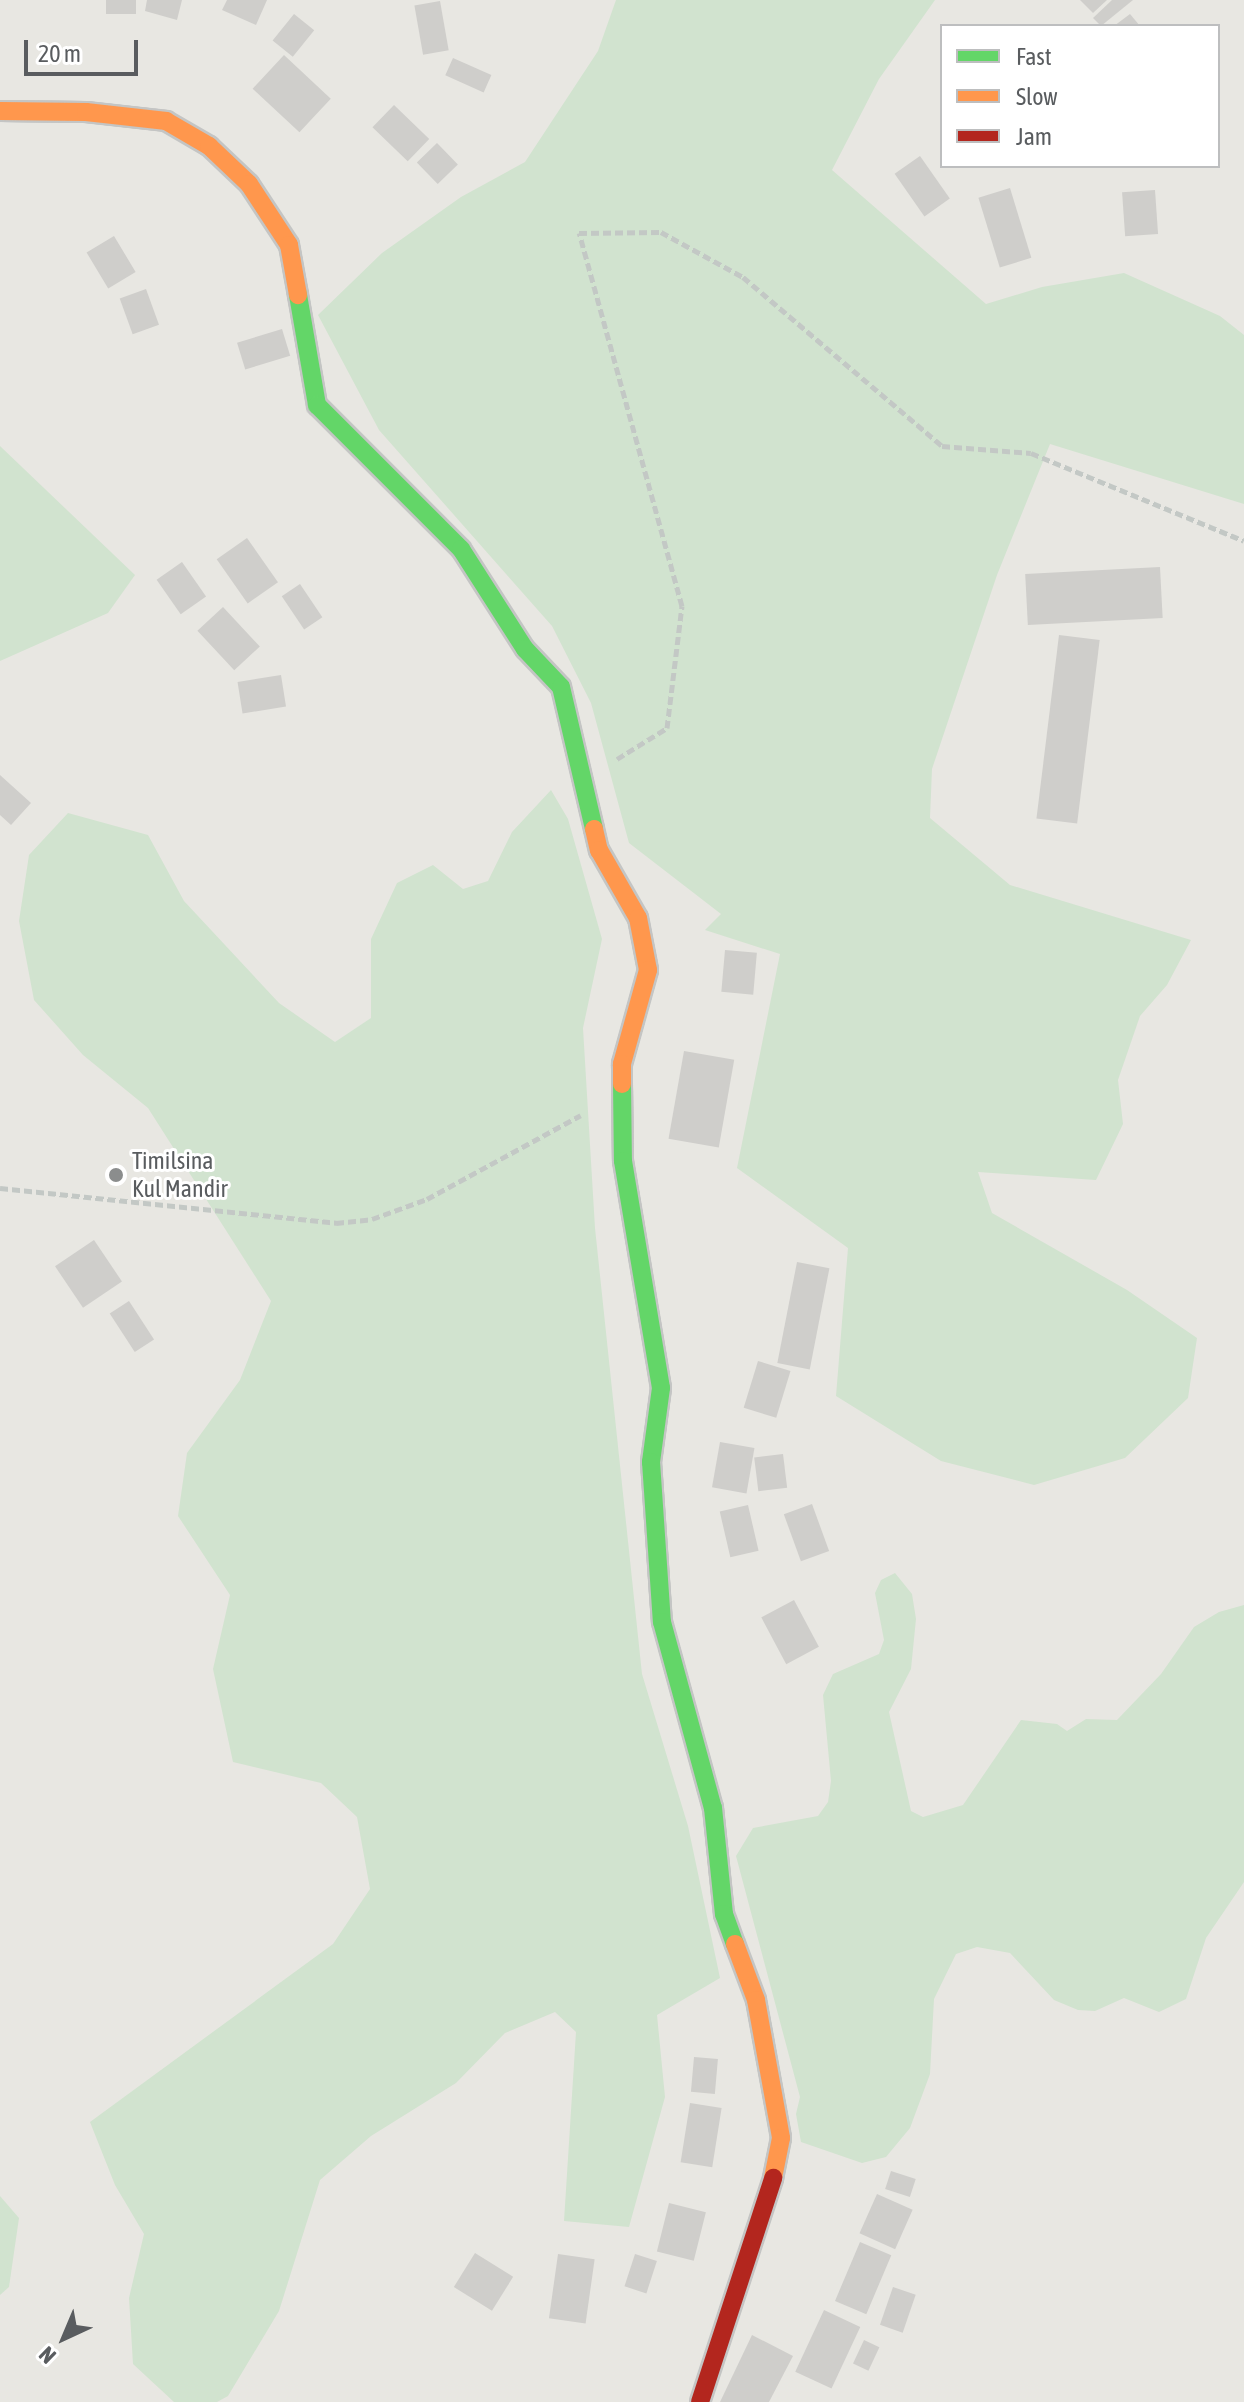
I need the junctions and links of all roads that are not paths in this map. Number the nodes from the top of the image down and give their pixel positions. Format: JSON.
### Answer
{"nodes":[{"id":1,"x":0,"y":111,"type":"edge"},
{"id":2,"x":700,"y":2402,"type":"edge"}],
"edges":[{"from":1,"to":2,"type":"street"}]}
